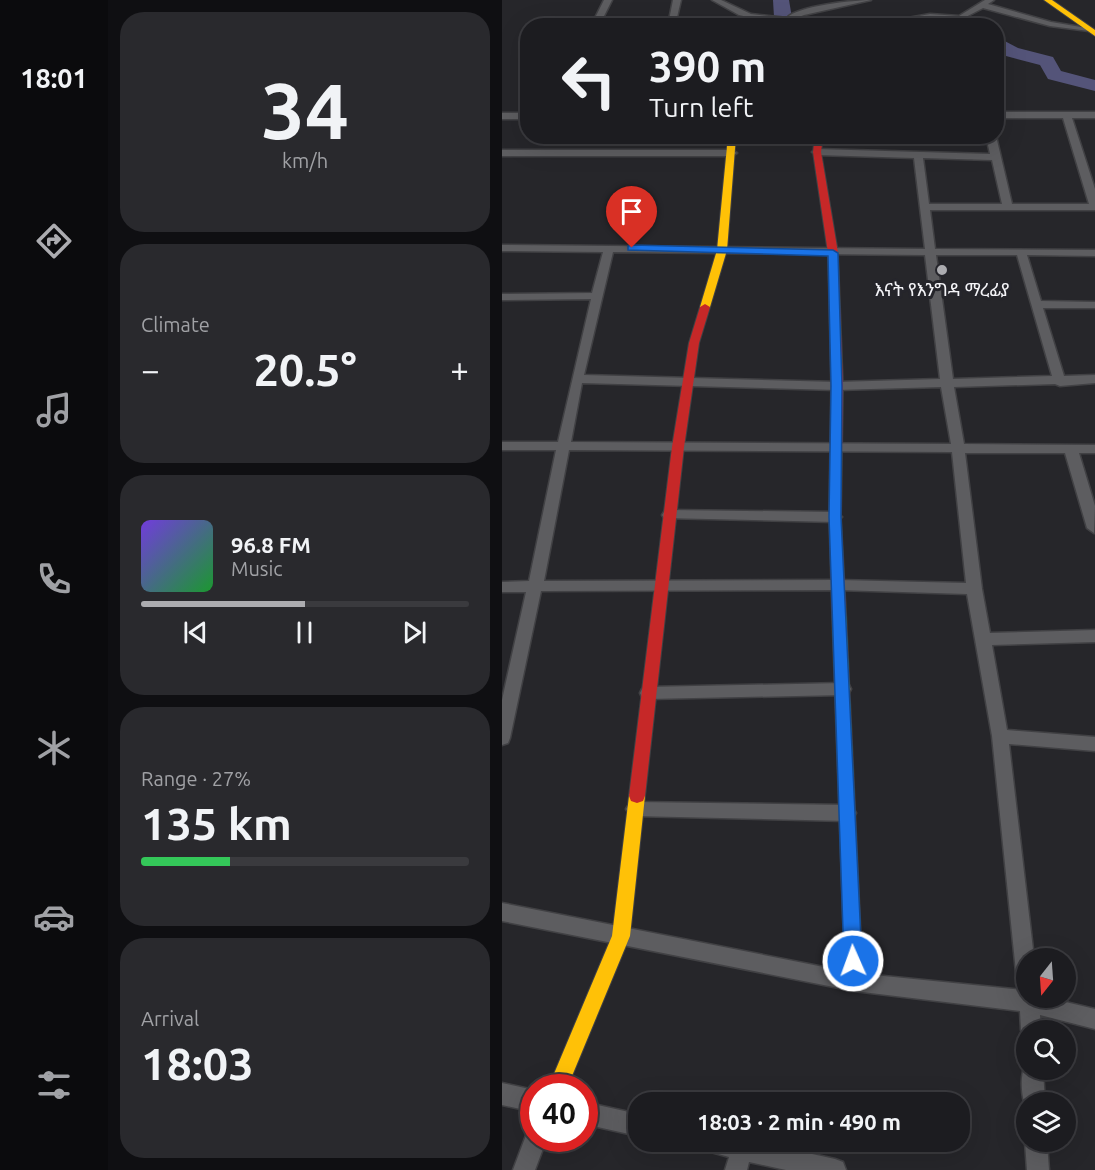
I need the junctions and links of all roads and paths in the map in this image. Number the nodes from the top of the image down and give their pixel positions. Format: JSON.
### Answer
{"nodes":[{"id":1,"x":608,"y":0,"type":"edge"},
{"id":2,"x":677,"y":0,"type":"edge"},
{"id":3,"x":718,"y":0,"type":"edge"},
{"id":4,"x":867,"y":0,"type":"edge"},
{"id":5,"x":1047,"y":0,"type":"edge"},
{"id":6,"x":986,"y":2,"type":"edge"},
{"id":7,"x":599,"y":18,"type":"edge"},
{"id":8,"x":673,"y":18,"type":"edge"},
{"id":9,"x":759,"y":18,"type":"edge"},
{"id":10,"x":795,"y":18,"type":"edge"},
{"id":11,"x":917,"y":18,"type":"edge"},
{"id":12,"x":960,"y":18,"type":"edge"},
{"id":13,"x":960,"y":18,"type":"edge"},
{"id":14,"x":1092,"y":31,"type":"edge"},
{"id":15,"x":1004,"y":115,"type":"edge"},
{"id":16,"x":1067,"y":115,"type":"junction"},
{"id":17,"x":1094,"y":115,"type":"edge"},
{"id":18,"x":502,"y":116,"type":"edge"},
{"id":19,"x":520,"y":116,"type":"edge"},
{"id":20,"x":732,"y":144,"type":"edge"},
{"id":21,"x":818,"y":144,"type":"edge"},
{"id":22,"x":992,"y":144,"type":"edge"},
{"id":23,"x":817,"y":152,"type":"junction"},
{"id":24,"x":502,"y":153,"type":"edge"},
{"id":25,"x":732,"y":153,"type":"junction"},
{"id":26,"x":918,"y":154,"type":"junction"},
{"id":27,"x":994,"y":157,"type":"junction"},
{"id":28,"x":925,"y":207,"type":"junction"},
{"id":29,"x":1008,"y":207,"type":"junction"},
{"id":30,"x":1094,"y":207,"type":"edge"},
{"id":31,"x":502,"y":248,"type":"edge"},
{"id":32,"x":609,"y":248,"type":"junction"},
{"id":33,"x":722,"y":250,"type":"junction"},
{"id":34,"x":1021,"y":252,"type":"junction"},
{"id":35,"x":833,"y":253,"type":"junction"},
{"id":36,"x":930,"y":253,"type":"junction"},
{"id":37,"x":1094,"y":253,"type":"edge"},
{"id":38,"x":598,"y":296,"type":"junction"},
{"id":39,"x":502,"y":297,"type":"edge"},
{"id":40,"x":1036,"y":304,"type":"junction"},
{"id":41,"x":1094,"y":305,"type":"edge"},
{"id":42,"x":577,"y":379,"type":"junction"},
{"id":43,"x":1094,"y":379,"type":"edge"},
{"id":44,"x":688,"y":381,"type":"junction"},
{"id":45,"x":1060,"y":381,"type":"junction"},
{"id":46,"x":947,"y":384,"type":"junction"},
{"id":47,"x":837,"y":386,"type":"junction"},
{"id":48,"x":502,"y":446,"type":"edge"},
{"id":49,"x":564,"y":446,"type":"junction"},
{"id":50,"x":678,"y":447,"type":"junction"},
{"id":51,"x":837,"y":448,"type":"junction"},
{"id":52,"x":958,"y":449,"type":"junction"},
{"id":53,"x":1071,"y":449,"type":"junction"},
{"id":54,"x":1094,"y":449,"type":"edge"},
{"id":55,"x":669,"y":515,"type":"junction"},
{"id":56,"x":835,"y":517,"type":"junction"},
{"id":57,"x":1094,"y":529,"type":"edge"},
{"id":58,"x":660,"y":585,"type":"junction"},
{"id":59,"x":838,"y":585,"type":"junction"},
{"id":60,"x":535,"y":586,"type":"junction"},
{"id":61,"x":502,"y":587,"type":"edge"},
{"id":62,"x":974,"y":589,"type":"junction"},
{"id":63,"x":1094,"y":636,"type":"edge"},
{"id":64,"x":983,"y":639,"type":"junction"},
{"id":65,"x":508,"y":683,"type":"edge"},
{"id":66,"x":842,"y":689,"type":"junction"},
{"id":67,"x":648,"y":693,"type":"junction"},
{"id":68,"x":1000,"y":736,"type":"junction"},
{"id":69,"x":502,"y":738,"type":"edge"},
{"id":70,"x":1094,"y":744,"type":"edge"},
{"id":71,"x":635,"y":809,"type":"junction"},
{"id":72,"x":847,"y":813,"type":"junction"},
{"id":73,"x":502,"y":912,"type":"edge"},
{"id":74,"x":621,"y":936,"type":"junction"},
{"id":75,"x":1023,"y":948,"type":"edge"},
{"id":76,"x":854,"y":982,"type":"junction"},
{"id":77,"x":1016,"y":993,"type":"edge"},
{"id":78,"x":1065,"y":1008,"type":"edge"},
{"id":79,"x":1094,"y":1019,"type":"edge"},
{"id":80,"x":563,"y":1074,"type":"edge"},
{"id":81,"x":502,"y":1094,"type":"edge"},
{"id":82,"x":520,"y":1098,"type":"edge"},
{"id":83,"x":598,"y":1116,"type":"edge"},
{"id":84,"x":628,"y":1123,"type":"edge"},
{"id":85,"x":531,"y":1152,"type":"edge"},
{"id":86,"x":741,"y":1152,"type":"edge"},
{"id":87,"x":759,"y":1152,"type":"edge"},
{"id":88,"x":1037,"y":1152,"type":"edge"},
{"id":89,"x":524,"y":1170,"type":"edge"},
{"id":90,"x":736,"y":1170,"type":"edge"},
{"id":91,"x":835,"y":1170,"type":"edge"},
{"id":92,"x":1038,"y":1170,"type":"edge"}],
"edges":[{"from":1,"to":7,"type":"street"},
{"from":2,"to":8,"type":"street"},
{"from":3,"to":9,"type":"street"},
{"from":4,"to":10,"type":"street"},
{"from":5,"to":14,"type":"street"},
{"from":6,"to":12,"type":"street"},
{"from":6,"to":14,"type":"street"},
{"from":11,"to":13,"type":"street"},
{"from":15,"to":16,"type":"street"},
{"from":16,"to":17,"type":"street"},
{"from":16,"to":30,"type":"street"},
{"from":18,"to":19,"type":"street"},
{"from":20,"to":25,"type":"street"},
{"from":21,"to":23,"type":"street"},
{"from":22,"to":27,"type":"street"},
{"from":23,"to":26,"type":"street"},
{"from":23,"to":35,"type":"street"},
{"from":24,"to":25,"type":"street"},
{"from":25,"to":33,"type":"street"},
{"from":26,"to":27,"type":"street"},
{"from":26,"to":28,"type":"street"},
{"from":27,"to":29,"type":"street"},
{"from":28,"to":29,"type":"street"},
{"from":28,"to":36,"type":"street"},
{"from":29,"to":30,"type":"street"},
{"from":31,"to":32,"type":"street"},
{"from":32,"to":33,"type":"street"},
{"from":32,"to":38,"type":"street"},
{"from":33,"to":35,"type":"street"},
{"from":33,"to":44,"type":"street"},
{"from":34,"to":36,"type":"street"},
{"from":34,"to":37,"type":"street"},
{"from":34,"to":40,"type":"street"},
{"from":35,"to":36,"type":"street"},
{"from":35,"to":47,"type":"street"},
{"from":36,"to":46,"type":"street"},
{"from":38,"to":39,"type":"street"},
{"from":38,"to":42,"type":"street"},
{"from":40,"to":41,"type":"street"},
{"from":40,"to":45,"type":"street"},
{"from":42,"to":44,"type":"street"},
{"from":42,"to":49,"type":"street"},
{"from":43,"to":45,"type":"street"},
{"from":44,"to":47,"type":"street"},
{"from":44,"to":50,"type":"street"},
{"from":45,"to":46,"type":"street"},
{"from":46,"to":47,"type":"street"},
{"from":46,"to":52,"type":"street"},
{"from":47,"to":51,"type":"street"},
{"from":48,"to":49,"type":"street"},
{"from":49,"to":50,"type":"street"},
{"from":49,"to":60,"type":"street"},
{"from":50,"to":51,"type":"street"},
{"from":50,"to":55,"type":"street"},
{"from":51,"to":52,"type":"street"},
{"from":51,"to":56,"type":"street"},
{"from":52,"to":53,"type":"street"},
{"from":52,"to":62,"type":"street"},
{"from":53,"to":54,"type":"street"},
{"from":53,"to":57,"type":"street"},
{"from":55,"to":56,"type":"street"},
{"from":55,"to":58,"type":"street"},
{"from":56,"to":59,"type":"street"},
{"from":58,"to":59,"type":"street"},
{"from":58,"to":60,"type":"street"},
{"from":58,"to":67,"type":"street"},
{"from":59,"to":62,"type":"street"},
{"from":59,"to":66,"type":"street"},
{"from":60,"to":61,"type":"street"},
{"from":60,"to":65,"type":"street"},
{"from":62,"to":64,"type":"street"},
{"from":63,"to":64,"type":"street"},
{"from":64,"to":68,"type":"street"},
{"from":65,"to":69,"type":"street"},
{"from":66,"to":67,"type":"street"},
{"from":66,"to":72,"type":"street"},
{"from":67,"to":71,"type":"street"},
{"from":68,"to":70,"type":"street"},
{"from":68,"to":75,"type":"street"},
{"from":71,"to":72,"type":"street"},
{"from":71,"to":74,"type":"street"},
{"from":72,"to":76,"type":"street"},
{"from":73,"to":74,"type":"street"},
{"from":74,"to":76,"type":"street"},
{"from":74,"to":80,"type":"street"},
{"from":76,"to":77,"type":"street"},
{"from":78,"to":79,"type":"street"},
{"from":81,"to":82,"type":"street"},
{"from":83,"to":84,"type":"street"},
{"from":85,"to":89,"type":"street"},
{"from":86,"to":90,"type":"street"},
{"from":87,"to":91,"type":"street"},
{"from":88,"to":92,"type":"street"}]}
